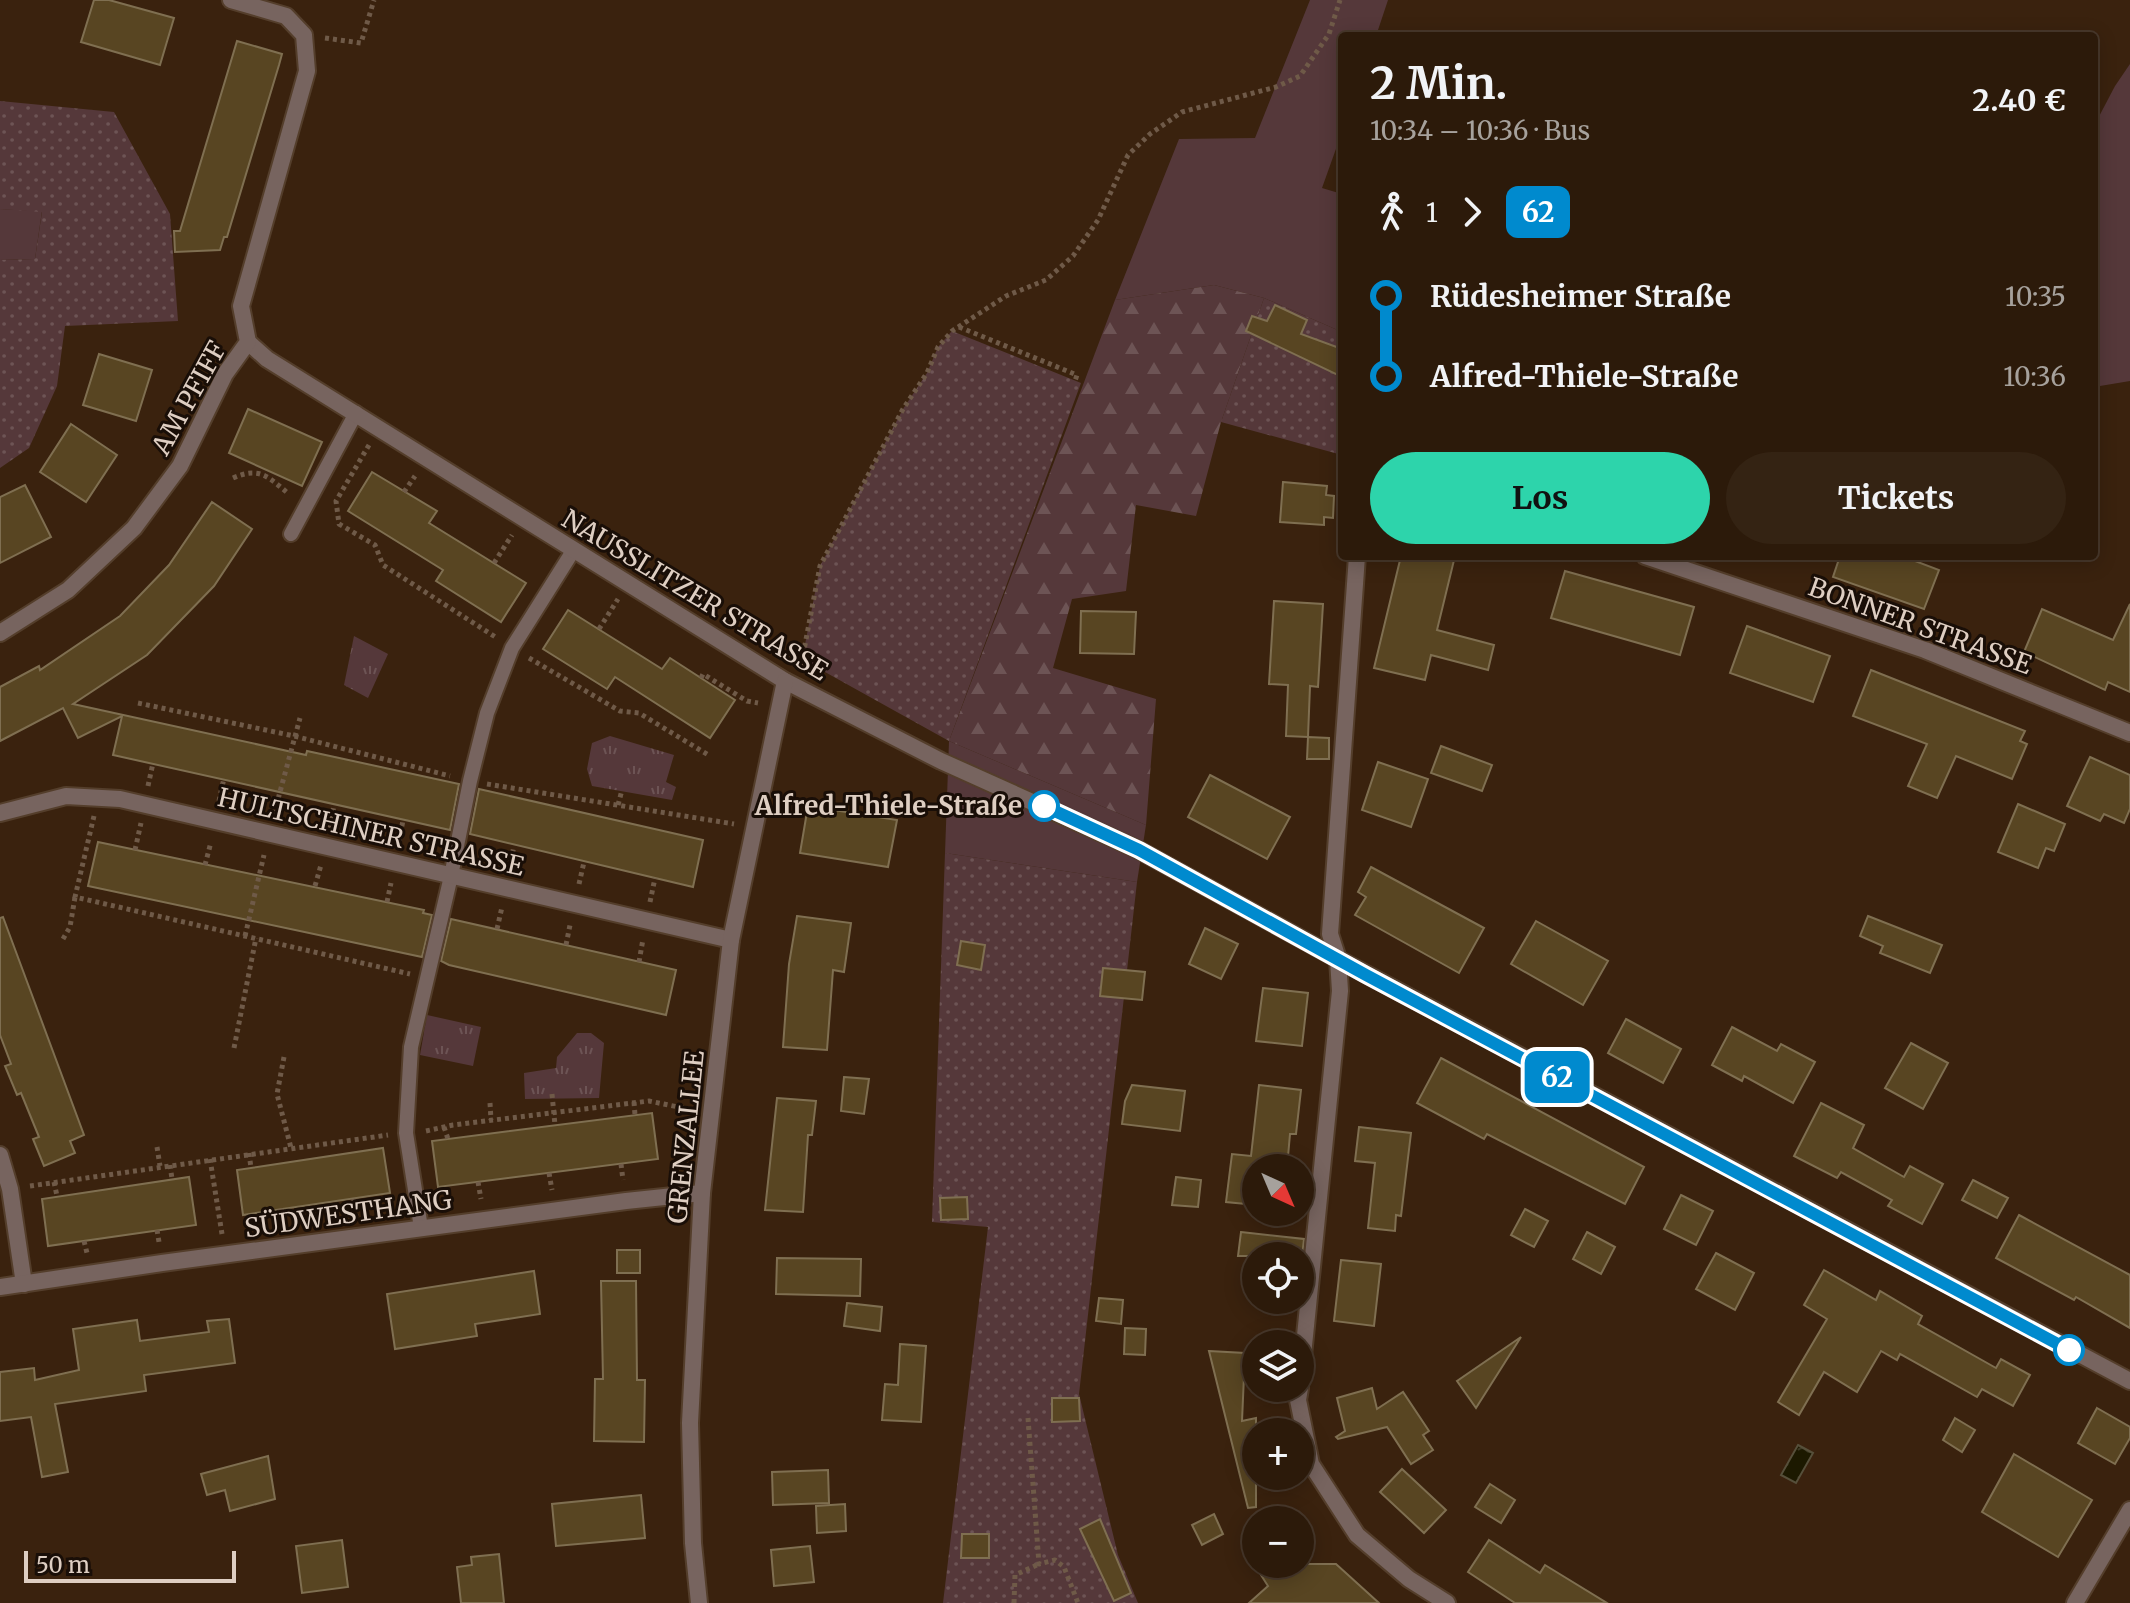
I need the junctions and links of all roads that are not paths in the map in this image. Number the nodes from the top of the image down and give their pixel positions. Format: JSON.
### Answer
{"nodes":[{"id":1,"x":231,"y":0,"type":"edge"},
{"id":2,"x":248,"y":342,"type":"junction"},
{"id":3,"x":356,"y":413,"type":"junction"},
{"id":4,"x":291,"y":534,"type":"dead end"},
{"id":5,"x":573,"y":551,"type":"junction"},
{"id":6,"x":1357,"y":560,"type":"edge"},
{"id":7,"x":1657,"y":560,"type":"edge"},
{"id":8,"x":0,"y":633,"type":"edge"},
{"id":9,"x":785,"y":681,"type":"junction"},
{"id":10,"x":2130,"y":733,"type":"edge"},
{"id":11,"x":0,"y":813,"type":"edge"},
{"id":12,"x":451,"y":876,"type":"junction"},
{"id":13,"x":731,"y":940,"type":"junction"},
{"id":14,"x":1338,"y":959,"type":"junction"},
{"id":15,"x":0,"y":1155,"type":"edge"},
{"id":16,"x":702,"y":1193,"type":"junction"},
{"id":17,"x":421,"y":1228,"type":"junction"},
{"id":18,"x":24,"y":1284,"type":"junction"},
{"id":19,"x":0,"y":1287,"type":"edge"},
{"id":20,"x":1306,"y":1330,"type":"edge"},
{"id":21,"x":2130,"y":1381,"type":"edge"},
{"id":22,"x":1298,"y":1402,"type":"edge"},
{"id":23,"x":2130,"y":1510,"type":"edge"},
{"id":24,"x":699,"y":1603,"type":"edge"},
{"id":25,"x":1447,"y":1603,"type":"edge"},
{"id":26,"x":2075,"y":1603,"type":"edge"}],
"edges":[{"from":1,"to":2,"type":"street","name":"AM PFIFF"},
{"from":2,"to":3,"type":"street","name":"NAUSSLITZER STRASSE"},
{"from":2,"to":8,"type":"street","name":"AM PFIFF"},
{"from":3,"to":4,"type":"lane"},
{"from":3,"to":5,"type":"street","name":"NAUSSLITZER STRASSE"},
{"from":5,"to":9,"type":"street","name":"NAUSSLITZER STRASSE"},
{"from":5,"to":12,"type":"lane"},
{"from":6,"to":14,"type":"street"},
{"from":7,"to":10,"type":"street","name":"BONNER STRASSE"},
{"from":9,"to":13,"type":"street","name":"GRENZALLEE"},
{"from":9,"to":14,"type":"street","name":"NAUSSLITZER STRASSE"},
{"from":11,"to":12,"type":"street","name":"HULTSCHINER STRASSE"},
{"from":12,"to":13,"type":"street","name":"HULTSCHINER STRASSE"},
{"from":12,"to":17,"type":"lane"},
{"from":13,"to":16,"type":"street","name":"GRENZALLEE"},
{"from":14,"to":20,"type":"street"},
{"from":14,"to":21,"type":"street","name":"NAUSSLITZER STRASSE"},
{"from":15,"to":18,"type":"street"},
{"from":16,"to":17,"type":"street","name":"SÜDWESTHANG"},
{"from":16,"to":24,"type":"street","name":"GRENZALLEE"},
{"from":17,"to":18,"type":"street","name":"SÜDWESTHANG"},
{"from":18,"to":19,"type":"street","name":"SÜDWESTHANG"},
{"from":22,"to":25,"type":"street"},
{"from":23,"to":26,"type":"street"}]}
